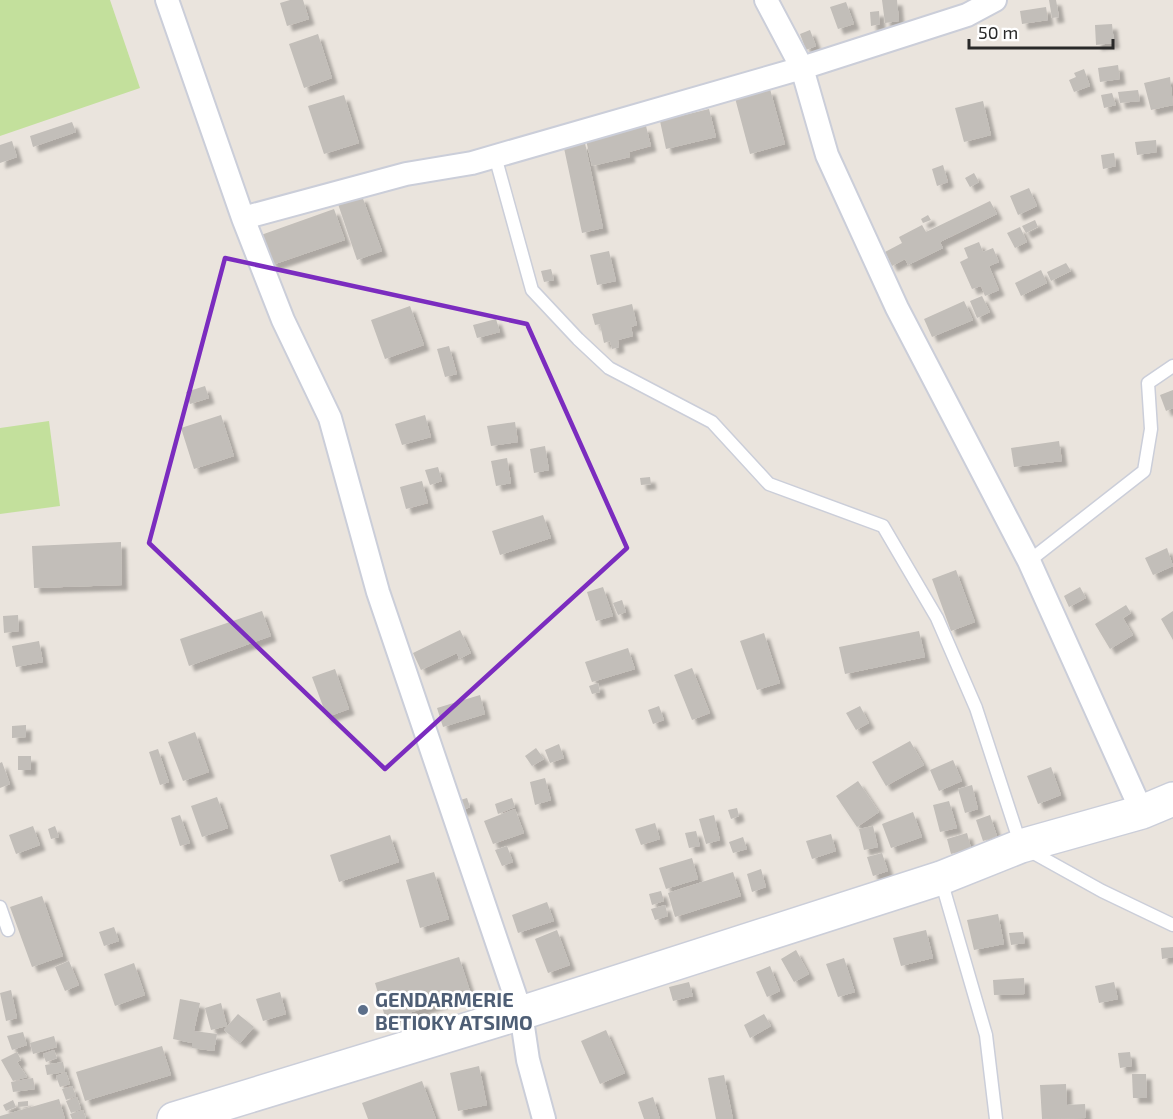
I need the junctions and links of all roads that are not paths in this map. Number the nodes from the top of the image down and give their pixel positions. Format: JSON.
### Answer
{"nodes":[{"id":1,"x":167,"y":0,"type":"edge"},
{"id":2,"x":766,"y":0,"type":"edge"},
{"id":3,"x":995,"y":0,"type":"edge"},
{"id":4,"x":802,"y":68,"type":"junction"},
{"id":5,"x":495,"y":156,"type":"junction"},
{"id":6,"x":243,"y":218,"type":"junction"},
{"id":7,"x":1173,"y":366,"type":"edge"},
{"id":8,"x":1029,"y":561,"type":"junction"},
{"id":9,"x":1173,"y":799,"type":"edge"},
{"id":10,"x":1142,"y":812,"type":"junction"},
{"id":11,"x":1021,"y":846,"type":"junction"},
{"id":12,"x":940,"y":878,"type":"junction"},
{"id":13,"x":0,"y":907,"type":"edge"},
{"id":14,"x":1173,"y":925,"type":"edge"},
{"id":15,"x":8,"y":930,"type":"dead end"},
{"id":16,"x":521,"y":1013,"type":"junction"},
{"id":17,"x":174,"y":1119,"type":"edge"},
{"id":18,"x":544,"y":1119,"type":"edge"},
{"id":19,"x":996,"y":1119,"type":"edge"}],
"edges":[{"from":1,"to":6,"type":"street"},
{"from":2,"to":4,"type":"street"},
{"from":3,"to":4,"type":"street"},
{"from":4,"to":5,"type":"street"},
{"from":4,"to":8,"type":"street"},
{"from":5,"to":6,"type":"street"},
{"from":5,"to":11,"type":"lane"},
{"from":6,"to":16,"type":"street"},
{"from":7,"to":8,"type":"lane"},
{"from":8,"to":10,"type":"street"},
{"from":9,"to":10,"type":"main road"},
{"from":10,"to":11,"type":"main road"},
{"from":11,"to":12,"type":"main road"},
{"from":11,"to":14,"type":"lane"},
{"from":12,"to":16,"type":"main road"},
{"from":12,"to":19,"type":"lane"},
{"from":13,"to":15,"type":"lane"},
{"from":16,"to":17,"type":"main road"},
{"from":16,"to":18,"type":"street"}]}
